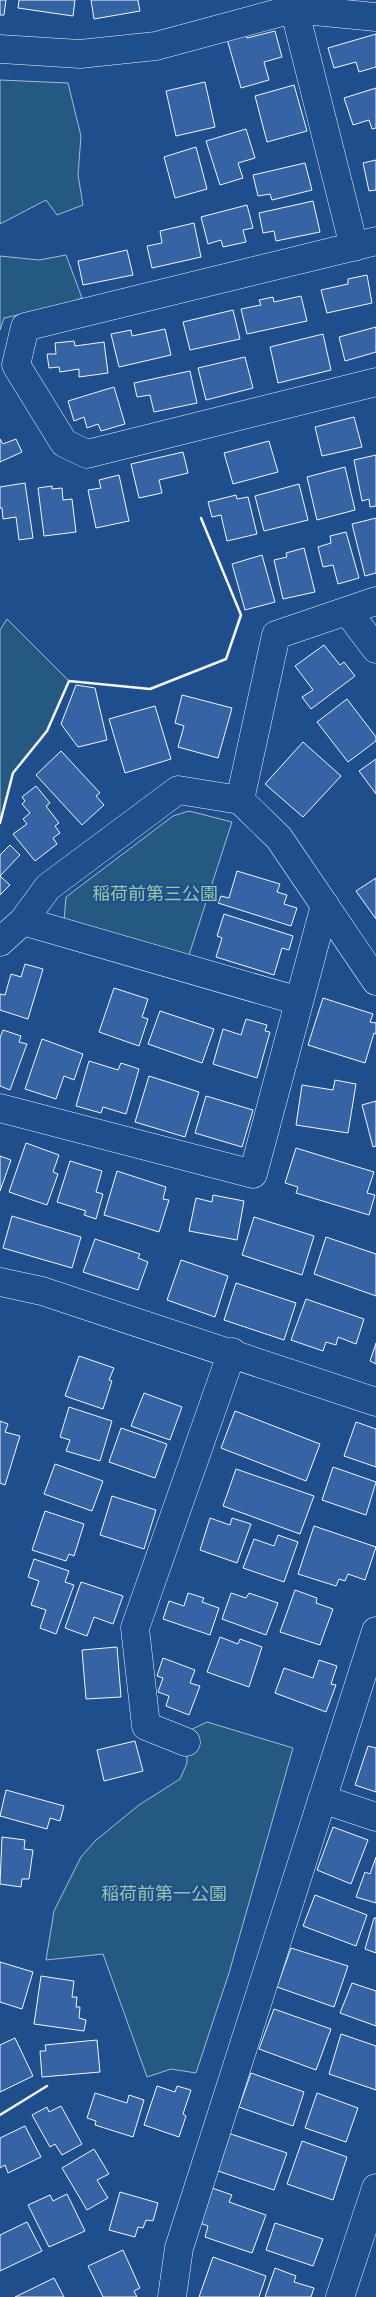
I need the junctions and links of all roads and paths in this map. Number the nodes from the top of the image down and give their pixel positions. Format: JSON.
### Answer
{"nodes":[{"id":1,"x":293,"y":4,"type":"edge"},
{"id":2,"x":376,"y":17,"type":"edge"},
{"id":3,"x":0,"y":50,"type":"edge"},
{"id":4,"x":365,"y":244,"type":"edge"},
{"id":5,"x":376,"y":382,"type":"edge"},
{"id":6,"x":376,"y":601,"type":"edge"},
{"id":7,"x":348,"y":612,"type":"junction"},
{"id":8,"x":376,"y":650,"type":"edge"},
{"id":9,"x":240,"y":800,"type":"junction"},
{"id":10,"x":325,"y":905,"type":"junction"},
{"id":11,"x":23,"y":921,"type":"junction"},
{"id":12,"x":0,"y":942,"type":"edge"},
{"id":13,"x":376,"y":981,"type":"edge"},
{"id":14,"x":299,"y":1001,"type":"junction"},
{"id":15,"x":0,"y":1108,"type":"edge"},
{"id":16,"x":0,"y":1282,"type":"edge"},
{"id":17,"x":232,"y":1352,"type":"junction"},
{"id":18,"x":376,"y":1402,"type":"edge"},
{"id":19,"x":376,"y":1631,"type":"edge"},
{"id":20,"x":186,"y":1742,"type":"dead end"},
{"id":21,"x":322,"y":1799,"type":"junction"},
{"id":22,"x":376,"y":1817,"type":"edge"},
{"id":23,"x":376,"y":2188,"type":"edge"},
{"id":24,"x":172,"y":2297,"type":"edge"},
{"id":25,"x":340,"y":2297,"type":"edge"}],
"edges":[{"from":1,"to":2,"type":"street"},
{"from":1,"to":3,"type":"street"},
{"from":1,"to":4,"type":"street"},
{"from":4,"to":5,"type":"street"},
{"from":6,"to":7,"type":"street"},
{"from":7,"to":8,"type":"street"},
{"from":7,"to":9,"type":"street"},
{"from":9,"to":10,"type":"street"},
{"from":9,"to":11,"type":"street"},
{"from":10,"to":13,"type":"street"},
{"from":10,"to":14,"type":"street"},
{"from":11,"to":12,"type":"street"},
{"from":11,"to":14,"type":"street"},
{"from":14,"to":15,"type":"street"},
{"from":16,"to":17,"type":"street"},
{"from":17,"to":18,"type":"street"},
{"from":17,"to":20,"type":"street"},
{"from":19,"to":21,"type":"street"},
{"from":21,"to":22,"type":"street"},
{"from":21,"to":24,"type":"street"},
{"from":23,"to":25,"type":"street"}]}
